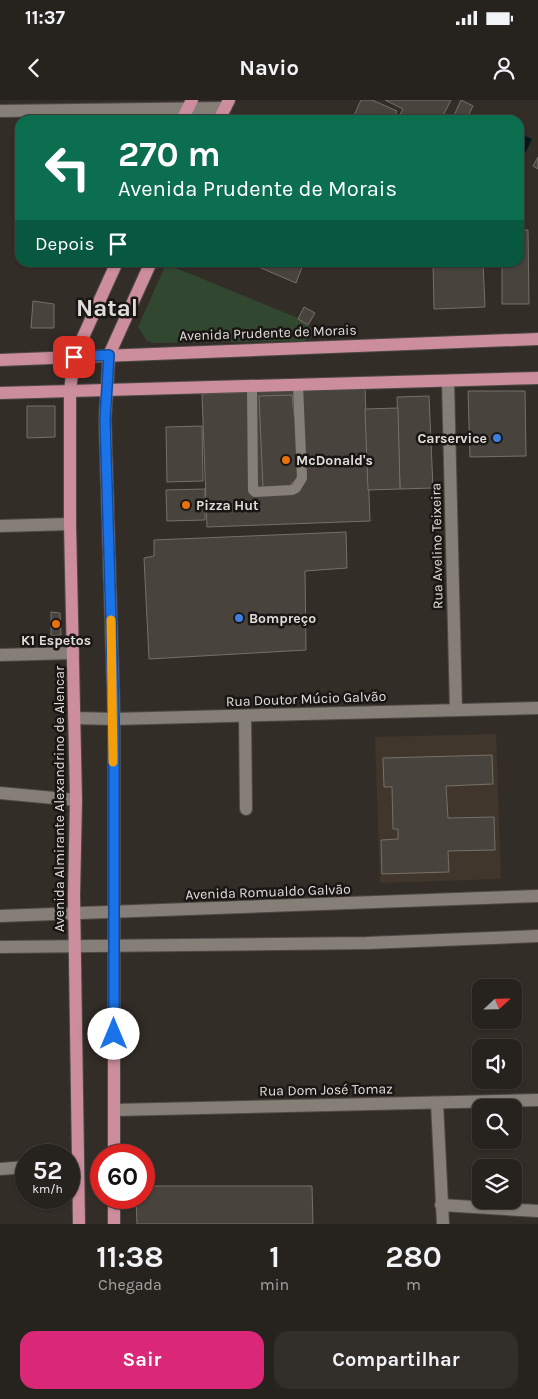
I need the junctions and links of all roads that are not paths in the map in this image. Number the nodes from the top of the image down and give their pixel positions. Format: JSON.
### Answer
{"nodes":[{"id":1,"x":227,"y":104,"type":"edge"},
{"id":2,"x":187,"y":109,"type":"edge"},
{"id":3,"x":0,"y":110,"type":"edge"},
{"id":4,"x":115,"y":267,"type":"edge"},
{"id":5,"x":149,"y":267,"type":"edge"},
{"id":6,"x":538,"y":339,"type":"edge"},
{"id":7,"x":109,"y":355,"type":"junction"},
{"id":8,"x":74,"y":357,"type":"junction"},
{"id":9,"x":0,"y":360,"type":"edge"},
{"id":10,"x":538,"y":378,"type":"edge"},
{"id":11,"x":448,"y":382,"type":"junction"},
{"id":12,"x":252,"y":386,"type":"junction"},
{"id":13,"x":298,"y":386,"type":"junction"},
{"id":14,"x":107,"y":390,"type":"junction"},
{"id":15,"x":70,"y":391,"type":"junction"},
{"id":16,"x":0,"y":393,"type":"edge"},
{"id":17,"x":70,"y":524,"type":"junction"},
{"id":18,"x":0,"y":526,"type":"edge"},
{"id":19,"x":73,"y":653,"type":"junction"},
{"id":20,"x":0,"y":654,"type":"edge"},
{"id":21,"x":538,"y":708,"type":"edge"},
{"id":22,"x":456,"y":710,"type":"junction"},
{"id":23,"x":245,"y":716,"type":"junction"},
{"id":24,"x":75,"y":718,"type":"junction"},
{"id":25,"x":114,"y":720,"type":"junction"},
{"id":26,"x":0,"y":793,"type":"edge"},
{"id":27,"x":76,"y":800,"type":"junction"},
{"id":28,"x":246,"y":809,"type":"dead end"},
{"id":29,"x":538,"y":896,"type":"edge"},
{"id":30,"x":113,"y":912,"type":"junction"},
{"id":31,"x":74,"y":913,"type":"junction"},
{"id":32,"x":0,"y":916,"type":"edge"},
{"id":33,"x":538,"y":936,"type":"edge"},
{"id":34,"x":75,"y":945,"type":"junction"},
{"id":35,"x":114,"y":945,"type":"junction"},
{"id":36,"x":0,"y":947,"type":"edge"},
{"id":37,"x":538,"y":1100,"type":"edge"},
{"id":38,"x":437,"y":1103,"type":"junction"},
{"id":39,"x":114,"y":1110,"type":"junction"},
{"id":40,"x":73,"y":1144,"type":"edge"},
{"id":41,"x":114,"y":1144,"type":"edge"},
{"id":42,"x":15,"y":1167,"type":"edge"},
{"id":43,"x":0,"y":1168,"type":"edge"},
{"id":44,"x":441,"y":1205,"type":"junction"},
{"id":45,"x":114,"y":1209,"type":"edge"},
{"id":46,"x":538,"y":1211,"type":"edge"},
{"id":47,"x":79,"y":1218,"type":"edge"},
{"id":48,"x":113,"y":1223,"type":"edge"},
{"id":49,"x":84,"y":1224,"type":"edge"},
{"id":50,"x":443,"y":1224,"type":"edge"}],
"edges":[{"from":1,"to":2,"type":"street"},
{"from":2,"to":3,"type":"street"},
{"from":4,"to":8,"type":"main road","name":"Avenida Almirante Alexandrino de Alencar"},
{"from":5,"to":7,"type":"main road"},
{"from":6,"to":7,"type":"main road","name":"Avenida Prudente de Morais"},
{"from":7,"to":8,"type":"main road","name":"Avenida Prudente de Morais"},
{"from":7,"to":14,"type":"main road"},
{"from":8,"to":9,"type":"main road","name":"Avenida Prudente de Morais"},
{"from":8,"to":15,"type":"main road","name":"Avenida Almirante Alexandrino de Alencar"},
{"from":10,"to":11,"type":"main road"},
{"from":11,"to":13,"type":"main road"},
{"from":11,"to":22,"type":"street","name":"Rua Avelino Teixeira"},
{"from":12,"to":13,"type":"main road"},
{"from":12,"to":13,"type":"lane"},
{"from":12,"to":14,"type":"main road"},
{"from":14,"to":15,"type":"main road"},
{"from":14,"to":25,"type":"main road"},
{"from":15,"to":16,"type":"main road"},
{"from":15,"to":17,"type":"main road","name":"Avenida Almirante Alexandrino de Alencar"},
{"from":17,"to":18,"type":"street"},
{"from":17,"to":19,"type":"main road","name":"Avenida Almirante Alexandrino de Alencar"},
{"from":19,"to":20,"type":"street"},
{"from":19,"to":24,"type":"main road","name":"Avenida Almirante Alexandrino de Alencar"},
{"from":21,"to":22,"type":"street","name":"Rua Doutor Múcio Galvão"},
{"from":22,"to":23,"type":"street","name":"Rua Doutor Múcio Galvão"},
{"from":23,"to":25,"type":"street","name":"Rua Doutor Múcio Galvão"},
{"from":23,"to":28,"type":"street"},
{"from":24,"to":25,"type":"street","name":"Rua Doutor Múcio Galvão"},
{"from":24,"to":27,"type":"main road","name":"Avenida Almirante Alexandrino de Alencar"},
{"from":25,"to":30,"type":"main road"},
{"from":26,"to":27,"type":"street"},
{"from":27,"to":31,"type":"main road","name":"Avenida Almirante Alexandrino de Alencar"},
{"from":29,"to":30,"type":"street","name":"Avenida Romualdo Galvão"},
{"from":30,"to":31,"type":"street","name":"Avenida Romualdo Galvão"},
{"from":30,"to":35,"type":"main road"},
{"from":31,"to":32,"type":"street","name":"Avenida Romualdo Galvão"},
{"from":31,"to":34,"type":"main road","name":"Avenida Almirante Alexandrino de Alencar"},
{"from":33,"to":35,"type":"street"},
{"from":34,"to":35,"type":"street"},
{"from":34,"to":36,"type":"street"},
{"from":34,"to":40,"type":"main road","name":"Avenida Almirante Alexandrino de Alencar"},
{"from":35,"to":39,"type":"main road"},
{"from":37,"to":38,"type":"street","name":"Rua Dom José Tomaz"},
{"from":38,"to":39,"type":"street","name":"Rua Dom José Tomaz"},
{"from":38,"to":44,"type":"street"},
{"from":39,"to":41,"type":"main road"},
{"from":42,"to":43,"type":"street"},
{"from":44,"to":46,"type":"street"},
{"from":44,"to":50,"type":"street"},
{"from":45,"to":48,"type":"main road"},
{"from":47,"to":49,"type":"main road","name":"Avenida Almirante Alexandrino de Alencar"}]}
